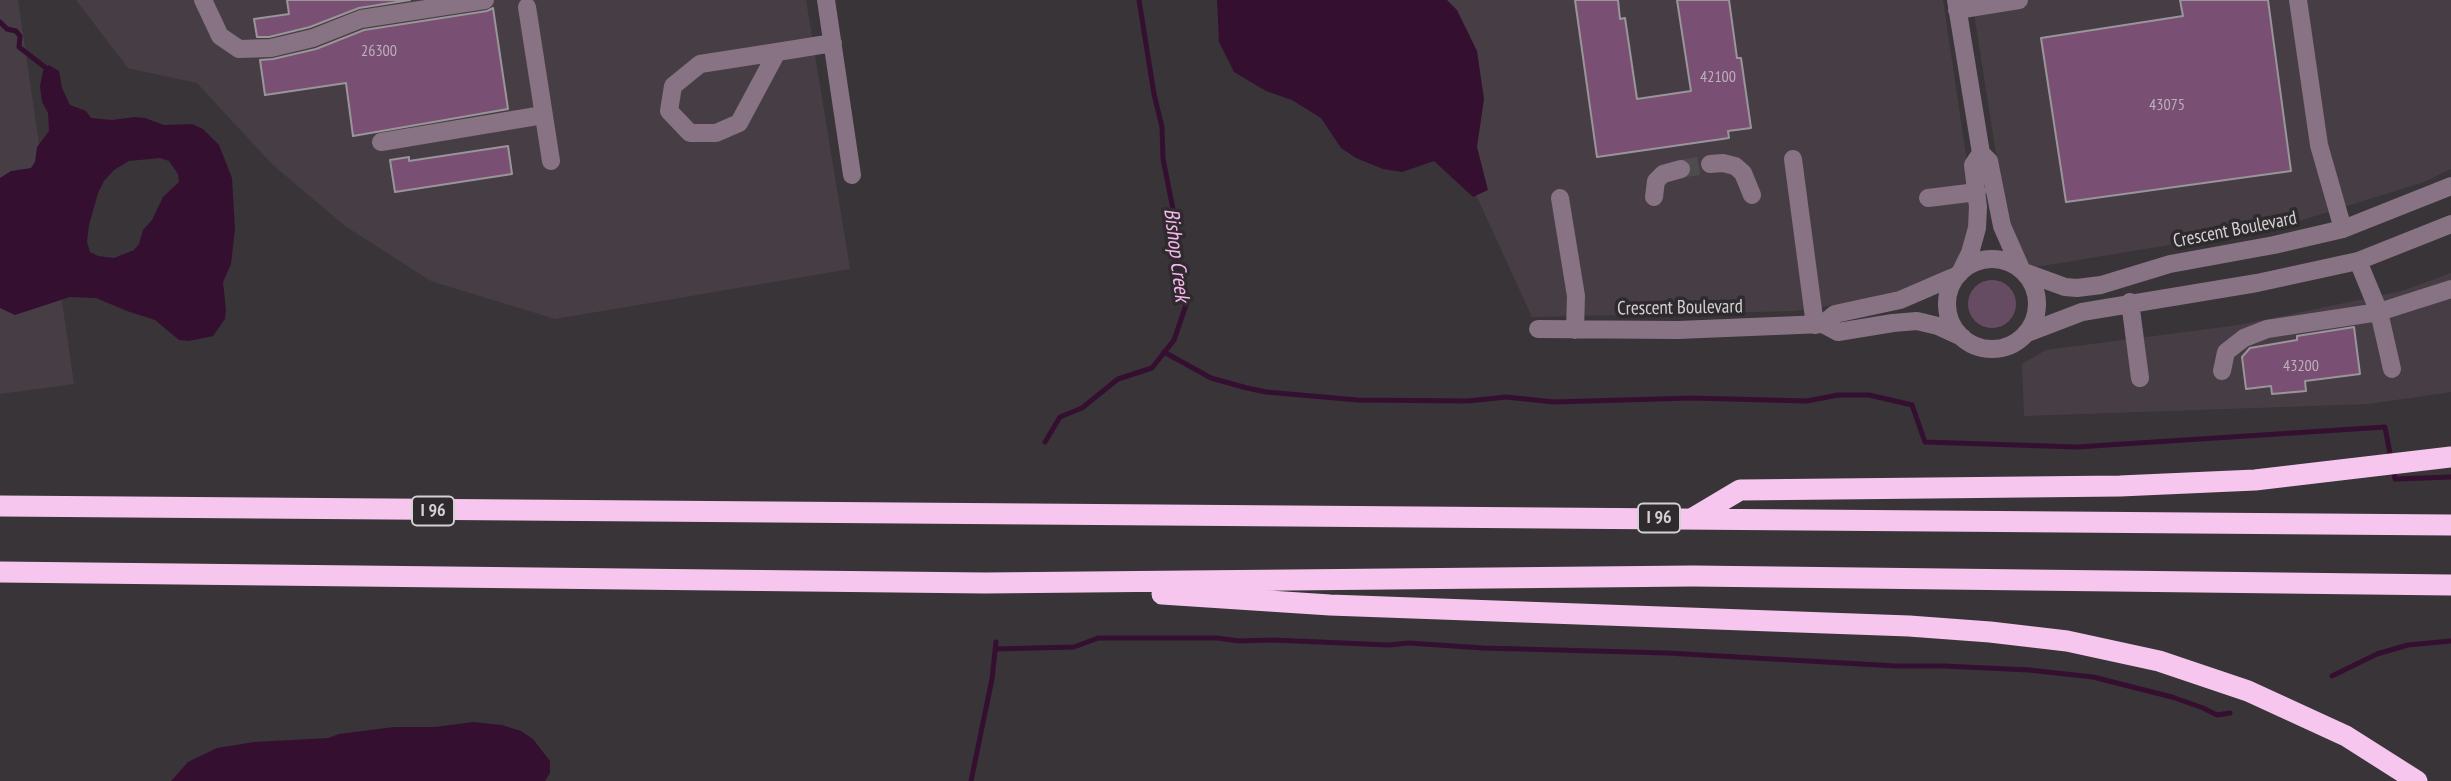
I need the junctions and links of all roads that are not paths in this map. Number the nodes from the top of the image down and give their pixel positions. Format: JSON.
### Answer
{"nodes":[{"id":1,"x":203,"y":0,"type":"edge"},
{"id":2,"x":485,"y":0,"type":"edge"},
{"id":3,"x":826,"y":0,"type":"edge"},
{"id":4,"x":2019,"y":0,"type":"edge"},
{"id":5,"x":2298,"y":0,"type":"edge"},
{"id":6,"x":527,"y":2,"type":"edge"},
{"id":7,"x":1957,"y":5,"type":"edge"},
{"id":8,"x":832,"y":43,"type":"junction"},
{"id":9,"x":777,"y":52,"type":"junction"},
{"id":10,"x":543,"y":116,"type":"junction"},
{"id":11,"x":381,"y":142,"type":"dead end"},
{"id":12,"x":1981,"y":153,"type":"junction"},
{"id":13,"x":1793,"y":159,"type":"dead end"},
{"id":14,"x":551,"y":161,"type":"dead end"},
{"id":15,"x":1710,"y":164,"type":"tunnel mouth"},
{"id":16,"x":1681,"y":169,"type":"tunnel mouth"},
{"id":17,"x":852,"y":175,"type":"dead end"},
{"id":18,"x":2451,"y":187,"type":"edge"},
{"id":19,"x":1977,"y":192,"type":"junction"},
{"id":20,"x":1752,"y":195,"type":"dead end"},
{"id":21,"x":1654,"y":197,"type":"dead end"},
{"id":22,"x":1560,"y":198,"type":"dead end"},
{"id":23,"x":1928,"y":198,"type":"dead end"},
{"id":24,"x":2451,"y":210,"type":"edge"},
{"id":25,"x":2451,"y":224,"type":"edge"},
{"id":26,"x":2343,"y":229,"type":"junction"},
{"id":27,"x":2395,"y":246,"type":"junction"},
{"id":28,"x":2358,"y":261,"type":"junction"},
{"id":29,"x":2022,"y":271,"type":"junction"},
{"id":30,"x":1958,"y":274,"type":"junction"},
{"id":31,"x":2451,"y":289,"type":"edge"},
{"id":32,"x":2130,"y":302,"type":"junction"},
{"id":33,"x":2379,"y":312,"type":"junction"},
{"id":34,"x":1819,"y":325,"type":"junction"},
{"id":35,"x":1538,"y":329,"type":"dead end"},
{"id":36,"x":1576,"y":330,"type":"junction"},
{"id":37,"x":2027,"y":333,"type":"junction"},
{"id":38,"x":1962,"y":337,"type":"junction"},
{"id":39,"x":2392,"y":369,"type":"dead end"},
{"id":40,"x":2222,"y":372,"type":"dead end"},
{"id":41,"x":2140,"y":378,"type":"dead end"},
{"id":42,"x":2451,"y":457,"type":"edge"},
{"id":43,"x":0,"y":506,"type":"edge"},
{"id":44,"x":1693,"y":518,"type":"junction"},
{"id":45,"x":2451,"y":525,"type":"edge"},
{"id":46,"x":0,"y":572,"type":"edge"},
{"id":47,"x":985,"y":583,"type":"junction"},
{"id":48,"x":2451,"y":585,"type":"edge"},
{"id":49,"x":2417,"y":781,"type":"edge"}],
"edges":[{"from":1,"to":2,"type":"street"},
{"from":3,"to":8,"type":"street"},
{"from":4,"to":7,"type":"street"},
{"from":5,"to":26,"type":"street"},
{"from":6,"to":10,"type":"street"},
{"from":7,"to":12,"type":"street"},
{"from":8,"to":9,"type":"street"},
{"from":8,"to":17,"type":"street"},
{"from":9,"to":9,"type":"street"},
{"from":10,"to":11,"type":"street"},
{"from":10,"to":14,"type":"street"},
{"from":12,"to":19,"type":"street"},
{"from":12,"to":29,"type":"street"},
{"from":13,"to":34,"type":"street"},
{"from":15,"to":20,"type":"street"},
{"from":16,"to":21,"type":"street"},
{"from":18,"to":26,"type":"street","name":"Crescent Boulevard"},
{"from":19,"to":23,"type":"street"},
{"from":19,"to":30,"type":"street"},
{"from":22,"to":36,"type":"street"},
{"from":24,"to":27,"type":"street"},
{"from":25,"to":27,"type":"street"},
{"from":26,"to":29,"type":"street","name":"Crescent Boulevard"},
{"from":27,"to":28,"type":"street"},
{"from":28,"to":32,"type":"street"},
{"from":28,"to":33,"type":"street"},
{"from":29,"to":30,"type":"street"},
{"from":29,"to":37,"type":"street"},
{"from":30,"to":34,"type":"street","name":"Crescent Boulevard"},
{"from":30,"to":38,"type":"street"},
{"from":31,"to":33,"type":"street"},
{"from":32,"to":37,"type":"street"},
{"from":32,"to":41,"type":"street"},
{"from":33,"to":39,"type":"street"},
{"from":33,"to":40,"type":"street"},
{"from":34,"to":36,"type":"street","name":"Crescent Boulevard"},
{"from":34,"to":38,"type":"street","name":"Crescent Boulevard"},
{"from":35,"to":36,"type":"street","name":"Crescent Boulevard"},
{"from":37,"to":38,"type":"street"},
{"from":42,"to":44,"type":"highway"},
{"from":43,"to":44,"type":"highway","number":"I 96"},
{"from":44,"to":45,"type":"highway","number":"I 96"},
{"from":46,"to":47,"type":"highway"},
{"from":47,"to":48,"type":"highway"},
{"from":47,"to":49,"type":"highway"}]}
